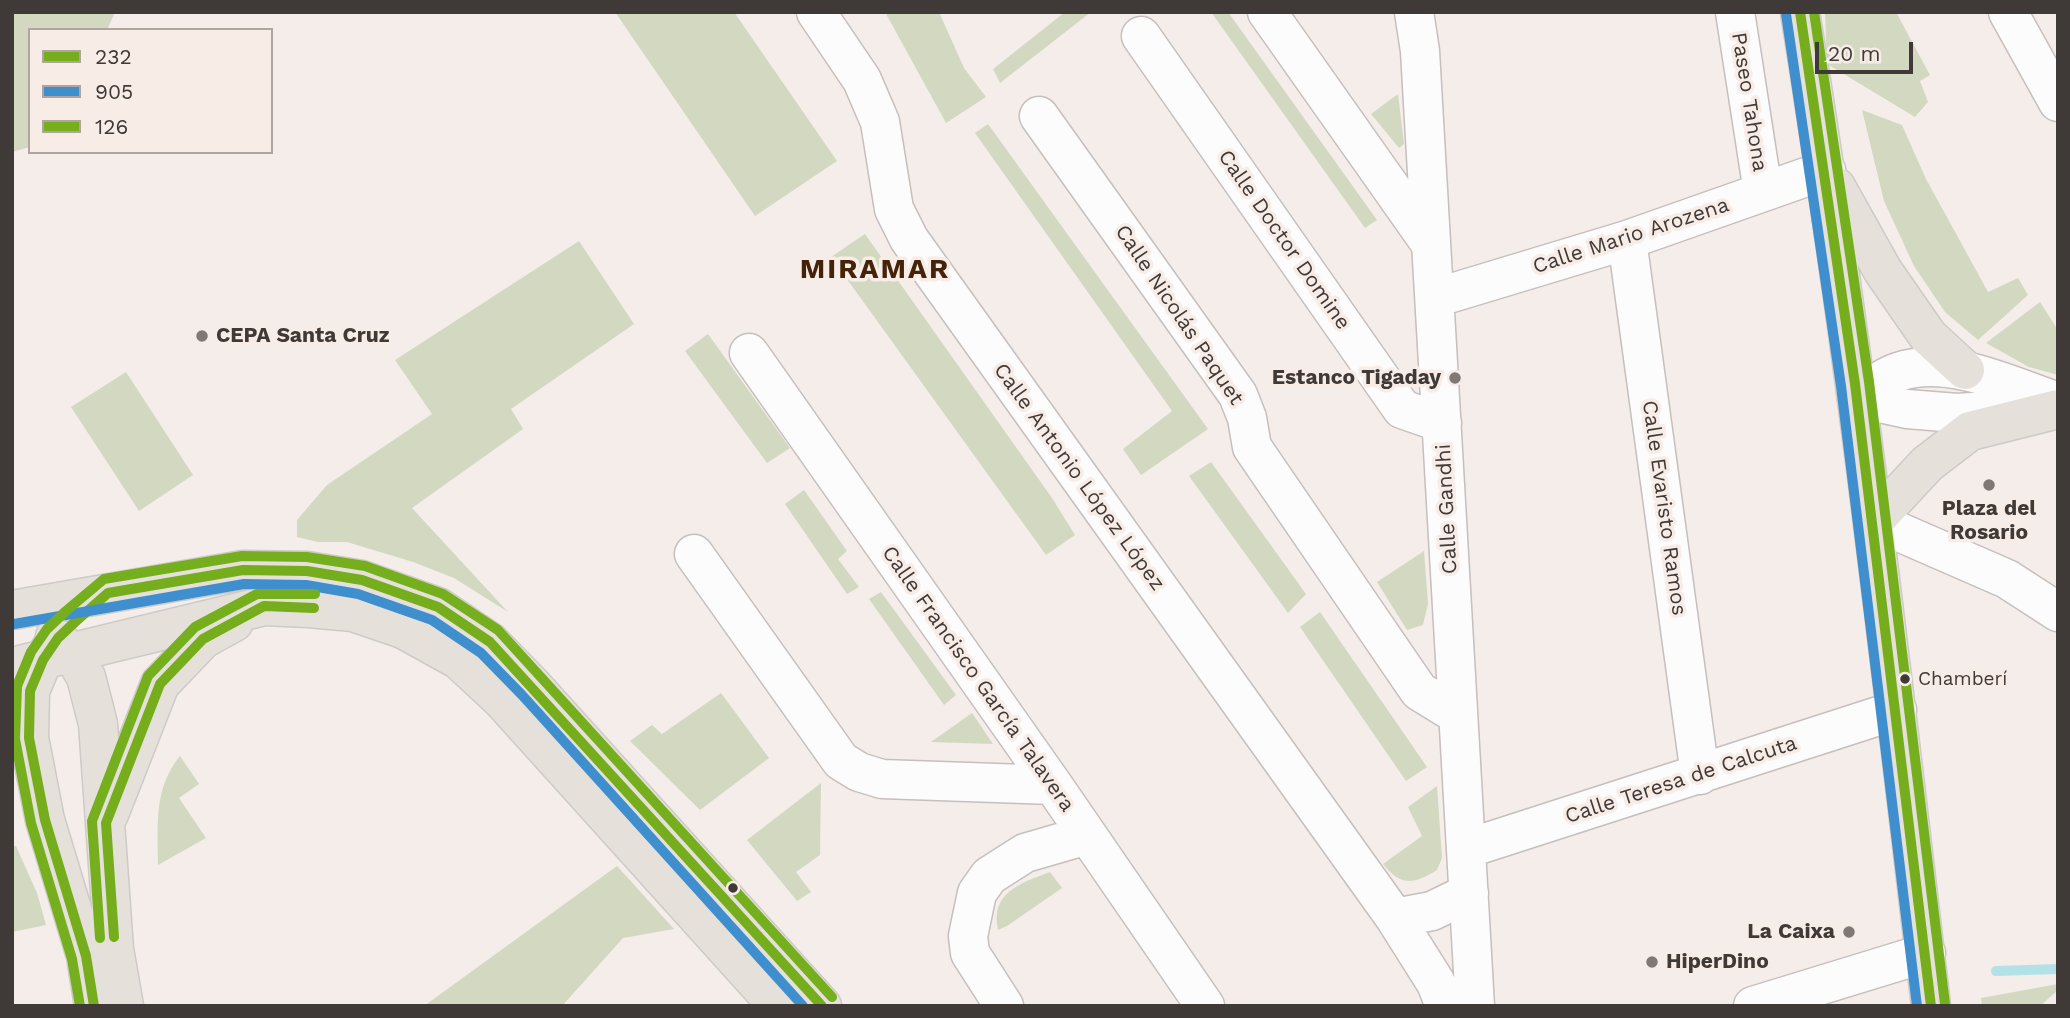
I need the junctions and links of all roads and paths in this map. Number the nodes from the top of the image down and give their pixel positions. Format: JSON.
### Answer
{"nodes":[{"id":1,"x":816,"y":12,"type":"edge"},
{"id":2,"x":1268,"y":12,"type":"edge"},
{"id":3,"x":1414,"y":12,"type":"edge"},
{"id":4,"x":1735,"y":12,"type":"edge"},
{"id":5,"x":1800,"y":12,"type":"edge"},
{"id":6,"x":2008,"y":12,"type":"edge"},
{"id":7,"x":1141,"y":36,"type":"dead end"},
{"id":8,"x":2055,"y":89,"type":"edge"},
{"id":9,"x":1040,"y":116,"type":"dead end"},
{"id":10,"x":1826,"y":170,"type":"junction"},
{"id":11,"x":1763,"y":192,"type":"junction"},
{"id":12,"x":1627,"y":240,"type":"junction"},
{"id":13,"x":1430,"y":243,"type":"junction"},
{"id":14,"x":1435,"y":298,"type":"junction"},
{"id":15,"x":749,"y":353,"type":"dead end"},
{"id":16,"x":1965,"y":370,"type":"junction"},
{"id":17,"x":1857,"y":398,"type":"junction"},
{"id":18,"x":2058,"y":406,"type":"edge"},
{"id":19,"x":1442,"y":424,"type":"junction"},
{"id":20,"x":1874,"y":522,"type":"junction"},
{"id":21,"x":694,"y":554,"type":"dead end"},
{"id":22,"x":108,"y":593,"type":"junction"},
{"id":23,"x":264,"y":606,"type":"junction"},
{"id":24,"x":12,"y":610,"type":"edge"},
{"id":25,"x":2058,"y":612,"type":"edge"},
{"id":26,"x":12,"y":619,"type":"edge"},
{"id":27,"x":46,"y":655,"type":"edge"},
{"id":28,"x":1897,"y":710,"type":"junction"},
{"id":29,"x":1458,"y":715,"type":"junction"},
{"id":30,"x":1700,"y":775,"type":"junction"},
{"id":31,"x":12,"y":784,"type":"edge"},
{"id":32,"x":1053,"y":785,"type":"junction"},
{"id":33,"x":45,"y":820,"type":"junction"},
{"id":34,"x":106,"y":823,"type":"junction"},
{"id":35,"x":1087,"y":835,"type":"junction"},
{"id":36,"x":1465,"y":849,"type":"junction"},
{"id":37,"x":1469,"y":893,"type":"junction"},
{"id":38,"x":1395,"y":918,"type":"junction"},
{"id":39,"x":1926,"y":953,"type":"junction"},
{"id":40,"x":1475,"y":990,"type":"edge"},
{"id":41,"x":1440,"y":995,"type":"edge"},
{"id":42,"x":94,"y":1006,"type":"edge"},
{"id":43,"x":124,"y":1006,"type":"edge"},
{"id":44,"x":778,"y":1006,"type":"edge"},
{"id":45,"x":822,"y":1006,"type":"edge"},
{"id":46,"x":1004,"y":1006,"type":"edge"},
{"id":47,"x":1205,"y":1006,"type":"edge"},
{"id":48,"x":1753,"y":1006,"type":"edge"},
{"id":49,"x":1931,"y":1006,"type":"edge"}],
"edges":[{"from":1,"to":38,"type":"street","name":"Calle Antonio López López"},
{"from":2,"to":13,"type":"street"},
{"from":3,"to":13,"type":"street","name":"Calle Gandhi"},
{"from":4,"to":11,"type":"street","name":"Paseo Tahona"},
{"from":5,"to":10,"type":"main road"},
{"from":6,"to":8,"type":"street"},
{"from":7,"to":19,"type":"street","name":"Calle Doctor Domine"},
{"from":9,"to":29,"type":"street","name":"Calle Nicolás Paquet"},
{"from":10,"to":11,"type":"street","name":"Calle Mario Arozena"},
{"from":10,"to":16,"type":"main road"},
{"from":10,"to":17,"type":"main road"},
{"from":11,"to":12,"type":"street","name":"Calle Mario Arozena"},
{"from":12,"to":14,"type":"street","name":"Calle Mario Arozena"},
{"from":12,"to":30,"type":"street","name":"Calle Evaristo Ramos"},
{"from":13,"to":14,"type":"street","name":"Calle Gandhi"},
{"from":14,"to":19,"type":"street","name":"Calle Gandhi"},
{"from":15,"to":32,"type":"street","name":"Calle Francisco García Talavera"},
{"from":16,"to":17,"type":"street"},
{"from":16,"to":18,"type":"street"},
{"from":17,"to":18,"type":"street"},
{"from":17,"to":20,"type":"main road"},
{"from":18,"to":20,"type":"main road"},
{"from":19,"to":29,"type":"street","name":"Calle Gandhi"},
{"from":20,"to":25,"type":"street"},
{"from":20,"to":28,"type":"main road"},
{"from":21,"to":32,"type":"street"},
{"from":22,"to":24,"type":"main road"},
{"from":22,"to":27,"type":"main road"},
{"from":22,"to":45,"type":"main road"},
{"from":23,"to":27,"type":"main road"},
{"from":23,"to":34,"type":"main road"},
{"from":23,"to":44,"type":"main road"},
{"from":26,"to":27,"type":"main road"},
{"from":27,"to":33,"type":"main road"},
{"from":27,"to":34,"type":"main road"},
{"from":28,"to":30,"type":"street","name":"Calle Teresa de Calcuta"},
{"from":28,"to":39,"type":"main road"},
{"from":29,"to":36,"type":"street","name":"Calle Gandhi"},
{"from":30,"to":36,"type":"street","name":"Calle Teresa de Calcuta"},
{"from":31,"to":33,"type":"main road"},
{"from":32,"to":35,"type":"street","name":"Calle Francisco García Talavera"},
{"from":33,"to":42,"type":"main road"},
{"from":34,"to":43,"type":"main road"},
{"from":35,"to":46,"type":"street"},
{"from":35,"to":47,"type":"street","name":"Calle Francisco García Talavera"},
{"from":36,"to":37,"type":"street","name":"Calle Gandhi"},
{"from":37,"to":38,"type":"street"},
{"from":37,"to":40,"type":"street","name":"Calle Gandhi"},
{"from":38,"to":41,"type":"street","name":"Calle Antonio López López"},
{"from":39,"to":48,"type":"street"},
{"from":39,"to":49,"type":"main road"},
{"from":40,"to":41,"type":"street"}]}
